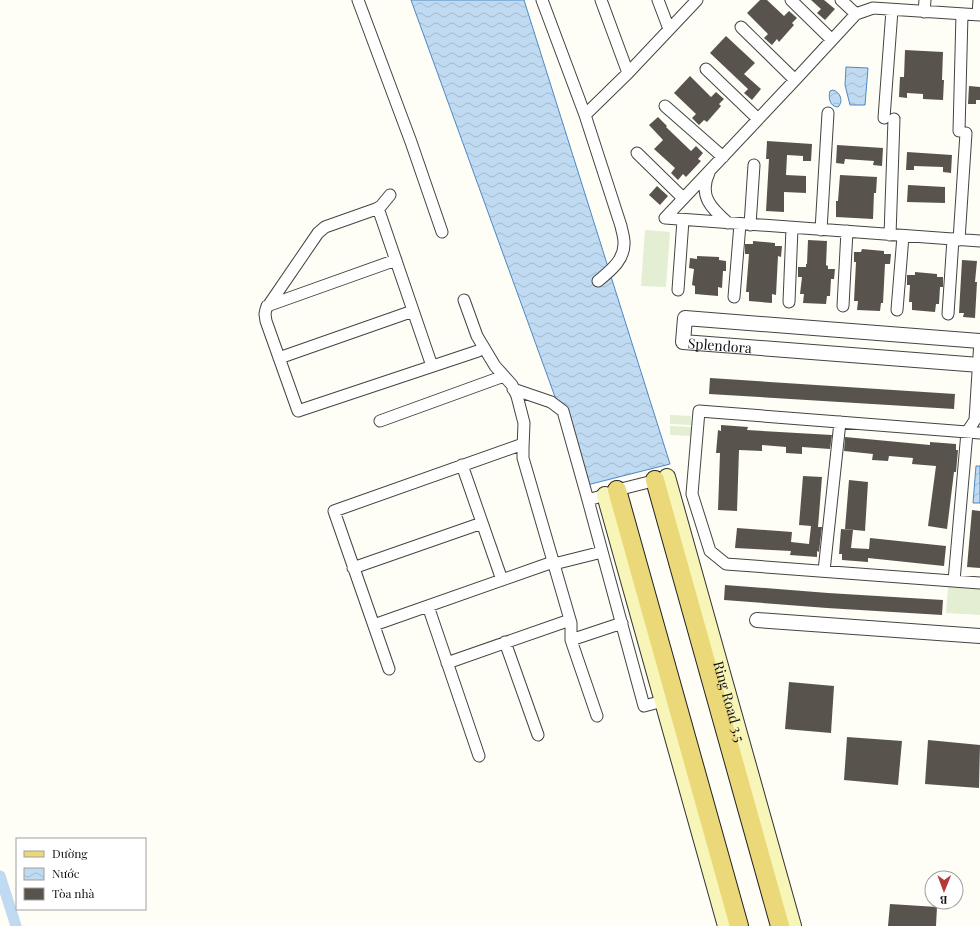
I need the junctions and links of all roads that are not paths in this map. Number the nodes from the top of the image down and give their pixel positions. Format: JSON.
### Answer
{"nodes":[{"id":1,"x":358,"y":0,"type":"edge"},
{"id":2,"x":542,"y":0,"type":"edge"},
{"id":3,"x":601,"y":0,"type":"edge"},
{"id":4,"x":658,"y":0,"type":"edge"},
{"id":5,"x":697,"y":0,"type":"edge"},
{"id":6,"x":791,"y":0,"type":"edge"},
{"id":7,"x":841,"y":0,"type":"edge"},
{"id":8,"x":925,"y":0,"type":"edge"},
{"id":9,"x":979,"y":0,"type":"edge"},
{"id":10,"x":873,"y":4,"type":"edge"},
{"id":11,"x":892,"y":10,"type":"junction"},
{"id":12,"x":924,"y":12,"type":"junction"},
{"id":13,"x":856,"y":14,"type":"junction"},
{"id":14,"x":962,"y":14,"type":"junction"},
{"id":15,"x":979,"y":15,"type":"edge"},
{"id":16,"x":741,"y":27,"type":"dead end"},
{"id":17,"x":669,"y":29,"type":"junction"},
{"id":18,"x":832,"y":40,"type":"junction"},
{"id":19,"x":706,"y":68,"type":"dead end"},
{"id":20,"x":628,"y":73,"type":"junction"},
{"id":21,"x":795,"y":80,"type":"junction"},
{"id":22,"x":665,"y":106,"type":"dead end"},
{"id":23,"x":828,"y":113,"type":"dead end"},
{"id":24,"x":585,"y":115,"type":"junction"},
{"id":25,"x":758,"y":119,"type":"junction"},
{"id":26,"x":637,"y":153,"type":"dead end"},
{"id":27,"x":723,"y":157,"type":"junction"},
{"id":28,"x":714,"y":165,"type":"junction"},
{"id":29,"x":754,"y":165,"type":"dead end"},
{"id":30,"x":390,"y":195,"type":"dead end"},
{"id":31,"x":683,"y":198,"type":"junction"},
{"id":32,"x":378,"y":208,"type":"junction"},
{"id":33,"x":683,"y":220,"type":"junction"},
{"id":34,"x":728,"y":223,"type":"junction"},
{"id":35,"x":745,"y":224,"type":"junction"},
{"id":36,"x":792,"y":228,"type":"junction"},
{"id":37,"x":821,"y":230,"type":"junction"},
{"id":38,"x":847,"y":231,"type":"junction"},
{"id":39,"x":442,"y":232,"type":"dead end"},
{"id":40,"x":890,"y":235,"type":"junction"},
{"id":41,"x":902,"y":236,"type":"junction"},
{"id":42,"x":956,"y":240,"type":"junction"},
{"id":43,"x":980,"y":241,"type":"edge"},
{"id":44,"x":396,"y":260,"type":"junction"},
{"id":45,"x":598,"y":281,"type":"dead end"},
{"id":46,"x":678,"y":290,"type":"dead end"},
{"id":47,"x":734,"y":297,"type":"dead end"},
{"id":48,"x":464,"y":300,"type":"dead end"},
{"id":49,"x":789,"y":302,"type":"dead end"},
{"id":50,"x":267,"y":306,"type":"junction"},
{"id":51,"x":843,"y":306,"type":"dead end"},
{"id":52,"x":897,"y":310,"type":"dead end"},
{"id":53,"x":413,"y":311,"type":"junction"},
{"id":54,"x":948,"y":314,"type":"dead end"},
{"id":55,"x":980,"y":341,"type":"edge"},
{"id":56,"x":478,"y":350,"type":"dead end"},
{"id":57,"x":279,"y":358,"type":"junction"},
{"id":58,"x":979,"y":364,"type":"edge"},
{"id":59,"x":432,"y":366,"type":"junction"},
{"id":60,"x":504,"y":376,"type":"junction"},
{"id":61,"x":513,"y":389,"type":"junction"},
{"id":62,"x":380,"y":422,"type":"dead end"},
{"id":63,"x":840,"y":422,"type":"junction"},
{"id":64,"x":967,"y":432,"type":"junction"},
{"id":65,"x":980,"y":433,"type":"edge"},
{"id":66,"x":523,"y":444,"type":"junction"},
{"id":67,"x":462,"y":465,"type":"junction"},
{"id":68,"x":661,"y":479,"type":"junction"},
{"id":69,"x":611,"y":493,"type":"junction"},
{"id":70,"x":588,"y":500,"type":"junction"},
{"id":71,"x":482,"y":523,"type":"junction"},
{"id":72,"x":602,"y":552,"type":"junction"},
{"id":73,"x":554,"y":563,"type":"junction"},
{"id":74,"x":354,"y":568,"type":"junction"},
{"id":75,"x":824,"y":571,"type":"junction"},
{"id":76,"x":502,"y":580,"type":"junction"},
{"id":77,"x":954,"y":581,"type":"junction"},
{"id":78,"x":980,"y":583,"type":"edge"},
{"id":79,"x":428,"y":606,"type":"junction"},
{"id":80,"x":570,"y":620,"type":"junction"},
{"id":81,"x":757,"y":620,"type":"dead end"},
{"id":82,"x":622,"y":623,"type":"junction"},
{"id":83,"x":374,"y":625,"type":"junction"},
{"id":84,"x":980,"y":636,"type":"edge"},
{"id":85,"x":571,"y":640,"type":"junction"},
{"id":86,"x":505,"y":642,"type":"junction"},
{"id":87,"x":447,"y":663,"type":"junction"},
{"id":88,"x":389,"y":669,"type":"dead end"},
{"id":89,"x":663,"y":701,"type":"junction"},
{"id":90,"x":597,"y":716,"type":"dead end"},
{"id":91,"x":538,"y":735,"type":"dead end"},
{"id":92,"x":479,"y":756,"type":"dead end"},
{"id":93,"x":726,"y":926,"type":"edge"},
{"id":94,"x":739,"y":926,"type":"edge"},
{"id":95,"x":780,"y":926,"type":"edge"},
{"id":96,"x":793,"y":926,"type":"edge"}],
"edges":[{"from":1,"to":39,"type":"street"},
{"from":2,"to":24,"type":"street"},
{"from":3,"to":20,"type":"street"},
{"from":4,"to":17,"type":"street"},
{"from":5,"to":17,"type":"street"},
{"from":6,"to":18,"type":"street"},
{"from":7,"to":13,"type":"street"},
{"from":8,"to":12,"type":"street"},
{"from":9,"to":15,"type":"street"},
{"from":10,"to":11,"type":"street"},
{"from":10,"to":13,"type":"street"},
{"from":11,"to":12,"type":"street"},
{"from":11,"to":40,"type":"street"},
{"from":12,"to":14,"type":"street"},
{"from":13,"to":18,"type":"street"},
{"from":14,"to":15,"type":"street"},
{"from":14,"to":42,"type":"street"},
{"from":16,"to":21,"type":"street"},
{"from":17,"to":20,"type":"street"},
{"from":18,"to":21,"type":"street"},
{"from":19,"to":25,"type":"street"},
{"from":20,"to":24,"type":"street"},
{"from":21,"to":25,"type":"street"},
{"from":22,"to":27,"type":"street"},
{"from":23,"to":37,"type":"street"},
{"from":24,"to":45,"type":"street"},
{"from":25,"to":27,"type":"street"},
{"from":26,"to":31,"type":"street"},
{"from":27,"to":28,"type":"street"},
{"from":28,"to":31,"type":"street"},
{"from":28,"to":34,"type":"street"},
{"from":29,"to":35,"type":"street"},
{"from":30,"to":32,"type":"street"},
{"from":31,"to":33,"type":"street"},
{"from":32,"to":44,"type":"street"},
{"from":32,"to":50,"type":"street"},
{"from":33,"to":34,"type":"street"},
{"from":33,"to":46,"type":"street"},
{"from":34,"to":35,"type":"street"},
{"from":35,"to":36,"type":"street"},
{"from":35,"to":47,"type":"street"},
{"from":36,"to":37,"type":"street"},
{"from":36,"to":49,"type":"street"},
{"from":37,"to":38,"type":"street"},
{"from":38,"to":40,"type":"street"},
{"from":38,"to":51,"type":"street"},
{"from":40,"to":41,"type":"street"},
{"from":41,"to":42,"type":"street"},
{"from":41,"to":52,"type":"street"},
{"from":42,"to":43,"type":"street"},
{"from":42,"to":54,"type":"street"},
{"from":44,"to":50,"type":"street"},
{"from":44,"to":53,"type":"street"},
{"from":48,"to":60,"type":"street"},
{"from":50,"to":57,"type":"street"},
{"from":53,"to":57,"type":"street"},
{"from":53,"to":59,"type":"street"},
{"from":55,"to":58,"type":"street"},
{"from":55,"to":58,"type":"street","name":"Splendora"},
{"from":56,"to":59,"type":"street"},
{"from":57,"to":59,"type":"street"},
{"from":58,"to":64,"type":"street"},
{"from":60,"to":61,"type":"street"},
{"from":60,"to":62,"type":"street"},
{"from":61,"to":66,"type":"street"},
{"from":61,"to":70,"type":"street"},
{"from":63,"to":64,"type":"street"},
{"from":63,"to":75,"type":"street"},
{"from":63,"to":75,"type":"street"},
{"from":64,"to":65,"type":"street"},
{"from":64,"to":77,"type":"street"},
{"from":66,"to":67,"type":"street"},
{"from":66,"to":73,"type":"street"},
{"from":67,"to":71,"type":"street"},
{"from":67,"to":74,"type":"street"},
{"from":68,"to":69,"type":"street"},
{"from":68,"to":95,"type":"main road","name":"Ring Road 3.5"},
{"from":68,"to":96,"type":"main road","name":"Ring Road 3.5"},
{"from":69,"to":70,"type":"street"},
{"from":69,"to":89,"type":"main road"},
{"from":69,"to":94,"type":"main road"},
{"from":70,"to":72,"type":"street"},
{"from":71,"to":74,"type":"street"},
{"from":71,"to":76,"type":"street"},
{"from":72,"to":73,"type":"street"},
{"from":72,"to":82,"type":"street"},
{"from":73,"to":76,"type":"street"},
{"from":73,"to":80,"type":"street"},
{"from":74,"to":83,"type":"street"},
{"from":75,"to":77,"type":"street"},
{"from":76,"to":79,"type":"street"},
{"from":77,"to":78,"type":"street"},
{"from":79,"to":83,"type":"street"},
{"from":79,"to":87,"type":"street"},
{"from":80,"to":85,"type":"street"},
{"from":80,"to":86,"type":"street"},
{"from":81,"to":84,"type":"street"},
{"from":82,"to":85,"type":"street"},
{"from":82,"to":89,"type":"street"},
{"from":83,"to":88,"type":"street"},
{"from":85,"to":90,"type":"street"},
{"from":86,"to":87,"type":"street"},
{"from":86,"to":91,"type":"street"},
{"from":87,"to":92,"type":"street"},
{"from":89,"to":93,"type":"main road"}]}
